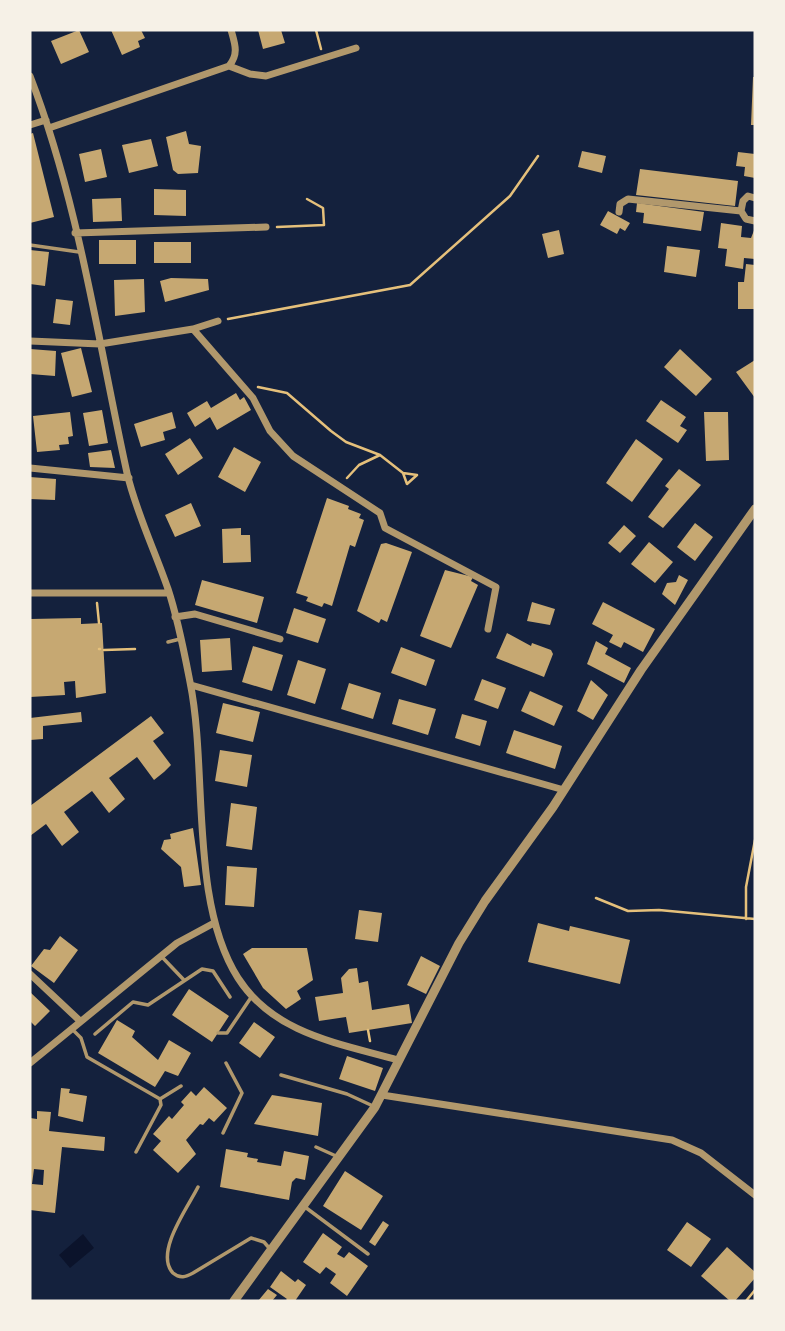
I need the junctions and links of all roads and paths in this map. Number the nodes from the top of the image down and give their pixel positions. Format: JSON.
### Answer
{"nodes":[{"id":1,"x":231,"y":30,"type":"edge"},
{"id":2,"x":316,"y":30,"type":"edge"},
{"id":3,"x":356,"y":48,"type":"dead end"},
{"id":4,"x":324,"y":59,"type":"junction"},
{"id":5,"x":229,"y":66,"type":"junction"},
{"id":6,"x":30,"y":76,"type":"edge"},
{"id":7,"x":46,"y":120,"type":"junction"},
{"id":8,"x":30,"y":125,"type":"edge"},
{"id":9,"x":48,"y":128,"type":"junction"},
{"id":10,"x":538,"y":156,"type":"dead end"},
{"id":11,"x":755,"y":198,"type":"edge"},
{"id":12,"x":307,"y":199,"type":"dead end"},
{"id":13,"x":741,"y":211,"type":"junction"},
{"id":14,"x":619,"y":212,"type":"dead end"},
{"id":15,"x":755,"y":221,"type":"edge"},
{"id":16,"x":266,"y":227,"type":"joint"},
{"id":17,"x":75,"y":233,"type":"junction"},
{"id":18,"x":30,"y":245,"type":"edge"},
{"id":19,"x":79,"y":252,"type":"junction"},
{"id":20,"x":218,"y":321,"type":"joint"},
{"id":21,"x":193,"y":329,"type":"junction"},
{"id":22,"x":30,"y":341,"type":"edge"},
{"id":23,"x":100,"y":344,"type":"junction"},
{"id":24,"x":258,"y":387,"type":"dead end"},
{"id":25,"x":380,"y":455,"type":"junction"},
{"id":26,"x":30,"y":468,"type":"edge"},
{"id":27,"x":403,"y":473,"type":"dead end"},
{"id":28,"x":129,"y":478,"type":"junction"},
{"id":29,"x":346,"y":478,"type":"dead end"},
{"id":30,"x":755,"y":509,"type":"edge"},
{"id":31,"x":32,"y":590,"type":"edge"},
{"id":32,"x":97,"y":592,"type":"junction"},
{"id":33,"x":169,"y":593,"type":"junction"},
{"id":34,"x":175,"y":617,"type":"junction"},
{"id":35,"x":99,"y":623,"type":"dead end"},
{"id":36,"x":488,"y":629,"type":"dead end"},
{"id":37,"x":180,"y":639,"type":"junction"},
{"id":38,"x":280,"y":639,"type":"dead end"},
{"id":39,"x":168,"y":642,"type":"dead end"},
{"id":40,"x":101,"y":649,"type":"dead end"},
{"id":41,"x":135,"y":649,"type":"dead end"},
{"id":42,"x":191,"y":685,"type":"junction"},
{"id":43,"x":564,"y":790,"type":"junction"},
{"id":44,"x":755,"y":840,"type":"edge"},
{"id":45,"x":596,"y":898,"type":"dead end"},
{"id":46,"x":746,"y":919,"type":"junction"},
{"id":47,"x":755,"y":919,"type":"edge"},
{"id":48,"x":214,"y":923,"type":"junction"},
{"id":49,"x":160,"y":956,"type":"junction"},
{"id":50,"x":30,"y":974,"type":"edge"},
{"id":51,"x":184,"y":980,"type":"junction"},
{"id":52,"x":251,"y":996,"type":"junction"},
{"id":53,"x":230,"y":997,"type":"dead end"},
{"id":54,"x":79,"y":1020,"type":"junction"},
{"id":55,"x":71,"y":1027,"type":"junction"},
{"id":56,"x":368,"y":1030,"type":"dead end"},
{"id":57,"x":218,"y":1033,"type":"dead end"},
{"id":58,"x":95,"y":1034,"type":"dead end"},
{"id":59,"x":370,"y":1041,"type":"dead end"},
{"id":60,"x":398,"y":1059,"type":"junction"},
{"id":61,"x":30,"y":1063,"type":"edge"},
{"id":62,"x":226,"y":1063,"type":"dead end"},
{"id":63,"x":281,"y":1075,"type":"dead end"},
{"id":64,"x":181,"y":1086,"type":"dead end"},
{"id":65,"x":382,"y":1095,"type":"junction"},
{"id":66,"x":160,"y":1099,"type":"junction"},
{"id":67,"x":375,"y":1107,"type":"junction"},
{"id":68,"x":223,"y":1133,"type":"dead end"},
{"id":69,"x":316,"y":1147,"type":"dead end"},
{"id":70,"x":136,"y":1152,"type":"dead end"},
{"id":71,"x":338,"y":1156,"type":"junction"},
{"id":72,"x":198,"y":1187,"type":"dead end"},
{"id":73,"x":755,"y":1195,"type":"edge"},
{"id":74,"x":304,"y":1206,"type":"junction"},
{"id":75,"x":270,"y":1249,"type":"junction"},
{"id":76,"x":368,"y":1254,"type":"dead end"},
{"id":77,"x":755,"y":1290,"type":"edge"},
{"id":78,"x":234,"y":1301,"type":"edge"},
{"id":79,"x":746,"y":1301,"type":"edge"}],
"edges":[{"from":1,"to":5,"type":"street"},
{"from":2,"to":4,"type":"path"},
{"from":3,"to":4,"type":"street"},
{"from":4,"to":5,"type":"street"},
{"from":5,"to":9,"type":"street"},
{"from":6,"to":7,"type":"street"},
{"from":7,"to":8,"type":"street"},
{"from":7,"to":9,"type":"street"},
{"from":9,"to":17,"type":"street"},
{"from":10,"to":20,"type":"path"},
{"from":11,"to":13,"type":"street"},
{"from":12,"to":16,"type":"path"},
{"from":13,"to":14,"type":"street"},
{"from":13,"to":15,"type":"street"},
{"from":16,"to":17,"type":"street"},
{"from":17,"to":19,"type":"street"},
{"from":18,"to":19,"type":"lane"},
{"from":19,"to":23,"type":"street"},
{"from":20,"to":21,"type":"street"},
{"from":21,"to":23,"type":"street"},
{"from":21,"to":36,"type":"street"},
{"from":22,"to":23,"type":"street"},
{"from":23,"to":28,"type":"street"},
{"from":24,"to":25,"type":"path"},
{"from":25,"to":27,"type":"path"},
{"from":25,"to":29,"type":"path"},
{"from":26,"to":28,"type":"street"},
{"from":28,"to":33,"type":"street"},
{"from":30,"to":43,"type":"street"},
{"from":31,"to":32,"type":"street"},
{"from":32,"to":33,"type":"street"},
{"from":32,"to":35,"type":"path"},
{"from":33,"to":34,"type":"street"},
{"from":34,"to":37,"type":"street"},
{"from":34,"to":38,"type":"street"},
{"from":37,"to":39,"type":"lane"},
{"from":37,"to":42,"type":"street"},
{"from":40,"to":41,"type":"path"},
{"from":42,"to":43,"type":"street"},
{"from":42,"to":48,"type":"street"},
{"from":43,"to":60,"type":"street"},
{"from":44,"to":46,"type":"path"},
{"from":45,"to":46,"type":"path"},
{"from":46,"to":47,"type":"path"},
{"from":48,"to":49,"type":"street"},
{"from":48,"to":52,"type":"street"},
{"from":49,"to":51,"type":"lane"},
{"from":49,"to":54,"type":"street"},
{"from":50,"to":54,"type":"street"},
{"from":51,"to":53,"type":"lane"},
{"from":51,"to":58,"type":"lane"},
{"from":52,"to":57,"type":"lane"},
{"from":52,"to":60,"type":"street"},
{"from":54,"to":55,"type":"street"},
{"from":55,"to":61,"type":"street"},
{"from":55,"to":66,"type":"lane"},
{"from":56,"to":59,"type":"path"},
{"from":60,"to":65,"type":"street"},
{"from":62,"to":68,"type":"lane"},
{"from":63,"to":67,"type":"lane"},
{"from":64,"to":66,"type":"lane"},
{"from":65,"to":67,"type":"street"},
{"from":65,"to":73,"type":"street"},
{"from":66,"to":70,"type":"lane"},
{"from":67,"to":71,"type":"street"},
{"from":69,"to":71,"type":"lane"},
{"from":71,"to":74,"type":"street"},
{"from":72,"to":75,"type":"lane"},
{"from":74,"to":75,"type":"street"},
{"from":74,"to":76,"type":"lane"},
{"from":75,"to":78,"type":"street"},
{"from":77,"to":79,"type":"path"}]}
